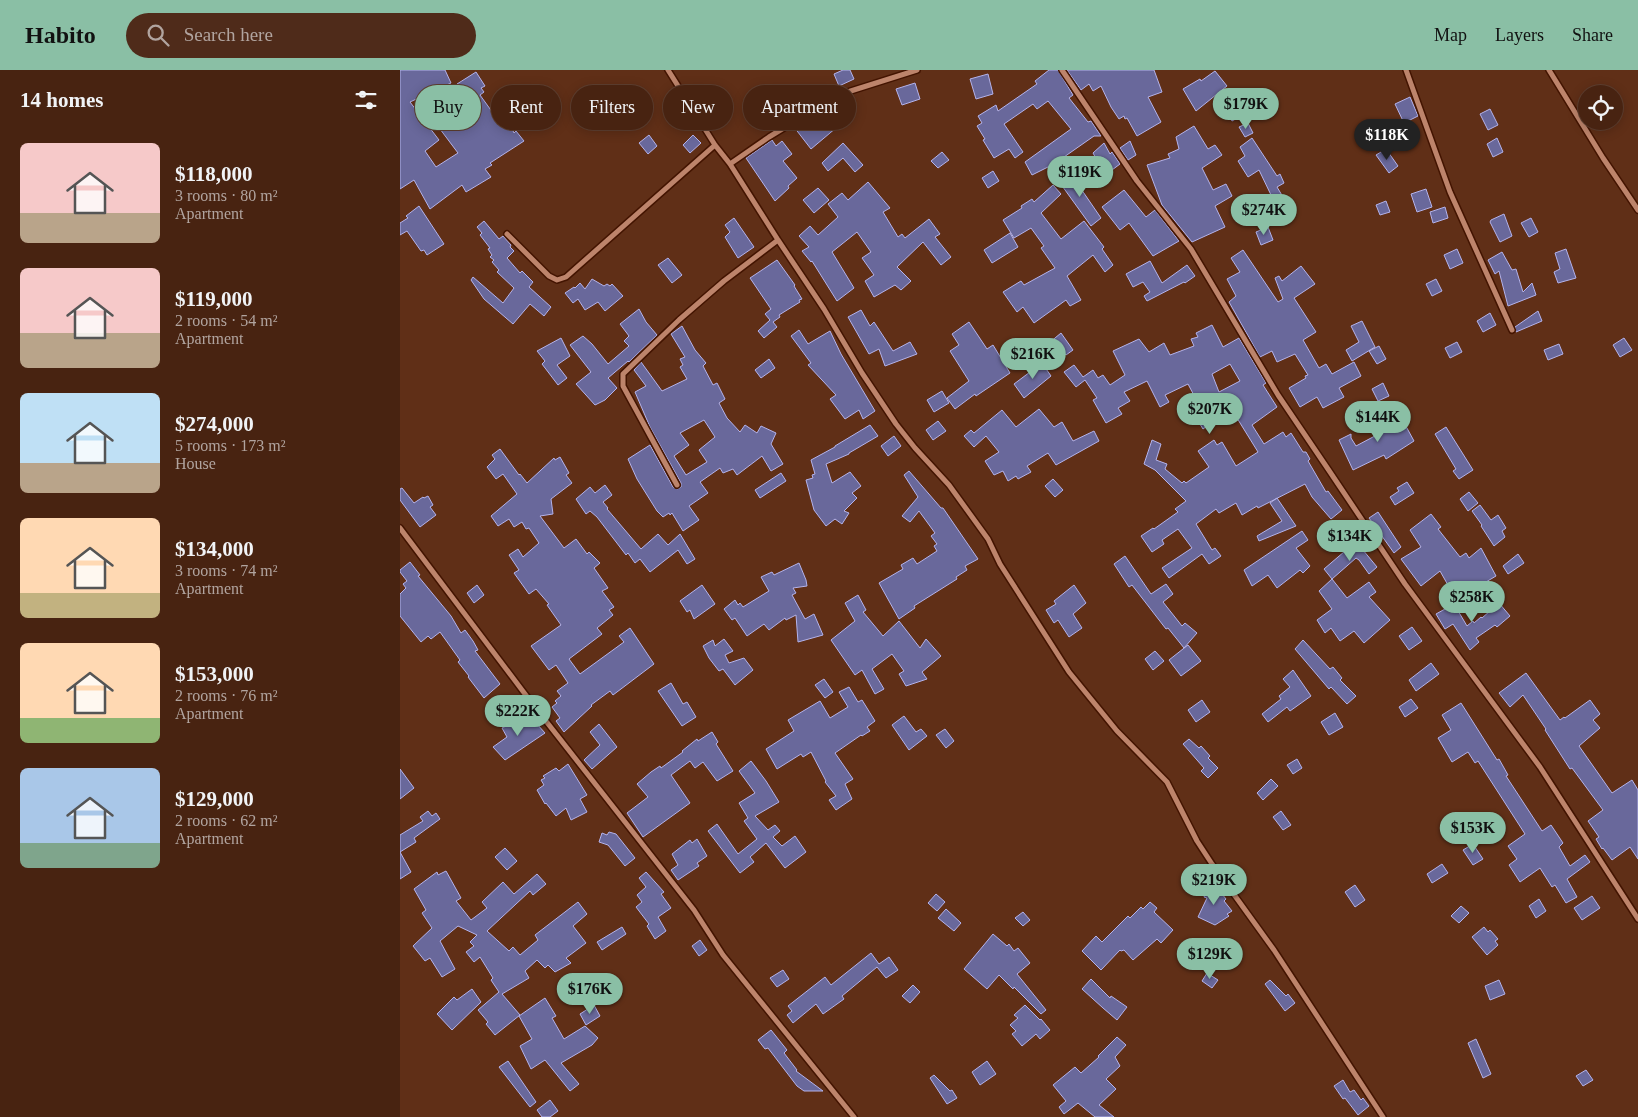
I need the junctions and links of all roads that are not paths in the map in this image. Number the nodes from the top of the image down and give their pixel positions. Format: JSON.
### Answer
{"nodes":[{"id":1,"x":668,"y":70,"type":"edge"},
{"id":2,"x":917,"y":70,"type":"edge"},
{"id":3,"x":1062,"y":70,"type":"edge"},
{"id":4,"x":1406,"y":70,"type":"edge"},
{"id":5,"x":1549,"y":70,"type":"edge"},
{"id":6,"x":715,"y":145,"type":"junction"},
{"id":7,"x":730,"y":164,"type":"junction"},
{"id":8,"x":1638,"y":210,"type":"edge"},
{"id":9,"x":507,"y":234,"type":"dead end"},
{"id":10,"x":778,"y":240,"type":"junction"},
{"id":11,"x":1512,"y":330,"type":"dead end"},
{"id":12,"x":677,"y":485,"type":"dead end"},
{"id":13,"x":400,"y":528,"type":"edge"},
{"id":14,"x":1638,"y":919,"type":"edge"},
{"id":15,"x":854,"y":1117,"type":"edge"},
{"id":16,"x":1384,"y":1117,"type":"edge"}],
"edges":[{"from":1,"to":6,"type":"street"},
{"from":2,"to":7,"type":"street"},
{"from":3,"to":14,"type":"street"},
{"from":4,"to":11,"type":"street"},
{"from":5,"to":8,"type":"street"},
{"from":6,"to":7,"type":"street"},
{"from":6,"to":9,"type":"street"},
{"from":7,"to":10,"type":"street"},
{"from":10,"to":12,"type":"street"},
{"from":10,"to":16,"type":"street"},
{"from":13,"to":15,"type":"street"}]}
